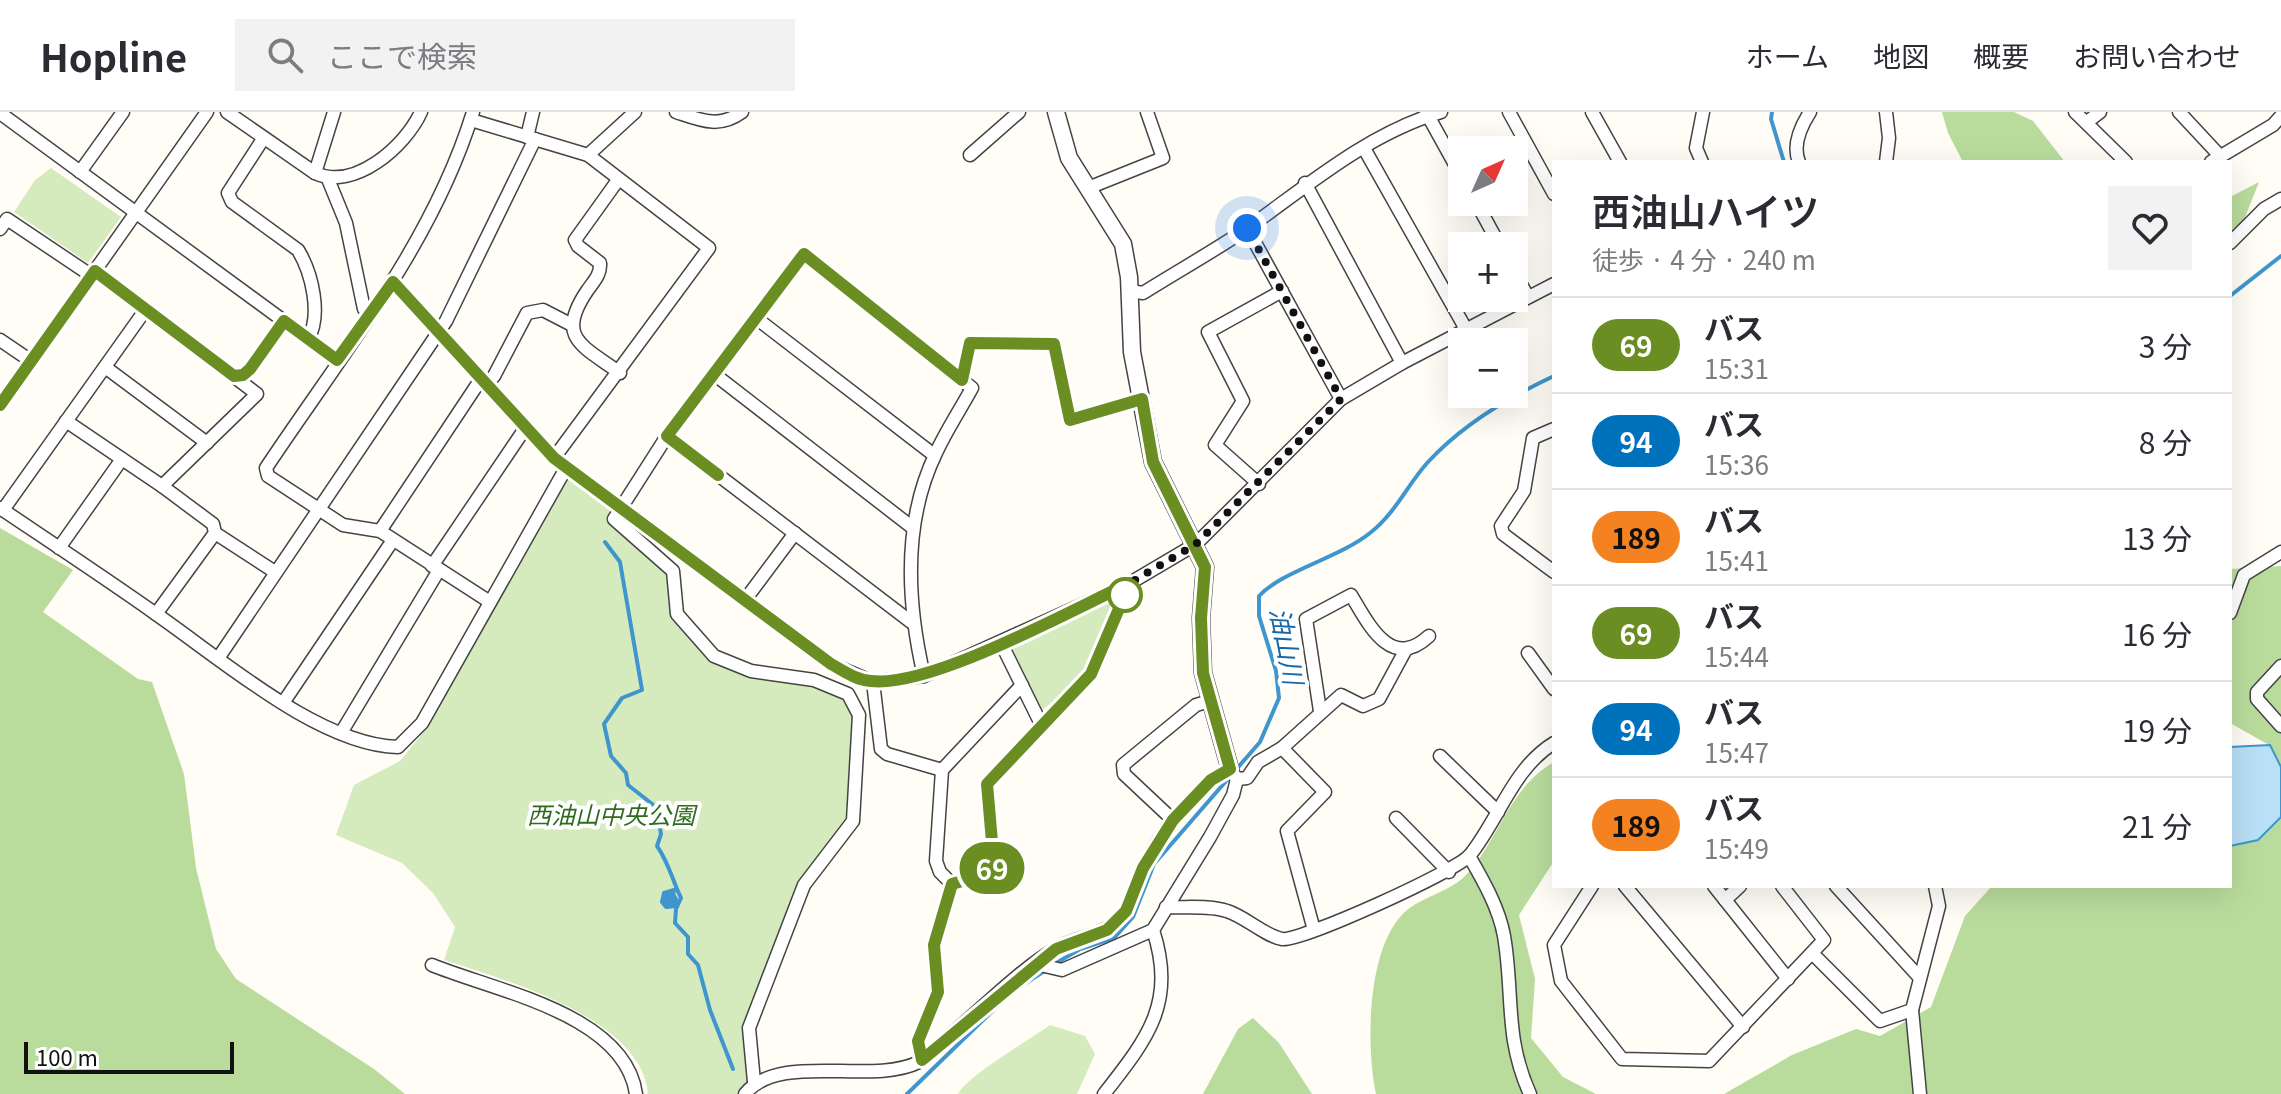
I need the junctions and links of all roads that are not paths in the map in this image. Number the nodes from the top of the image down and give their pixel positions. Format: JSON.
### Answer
{"nodes":[{"id":1,"x":207,"y":112,"type":"edge"},
{"id":2,"x":227,"y":112,"type":"edge"},
{"id":3,"x":334,"y":112,"type":"edge"},
{"id":4,"x":421,"y":112,"type":"edge"},
{"id":5,"x":533,"y":112,"type":"edge"},
{"id":6,"x":635,"y":112,"type":"edge"},
{"id":7,"x":676,"y":112,"type":"edge"},
{"id":8,"x":742,"y":112,"type":"edge"},
{"id":9,"x":1019,"y":112,"type":"edge"},
{"id":10,"x":1056,"y":112,"type":"edge"},
{"id":11,"x":1147,"y":112,"type":"edge"},
{"id":12,"x":1441,"y":112,"type":"edge"},
{"id":13,"x":1509,"y":112,"type":"edge"},
{"id":14,"x":1592,"y":112,"type":"edge"},
{"id":15,"x":1703,"y":112,"type":"edge"},
{"id":16,"x":1810,"y":112,"type":"edge"},
{"id":17,"x":1886,"y":112,"type":"edge"},
{"id":18,"x":2075,"y":112,"type":"edge"},
{"id":19,"x":2100,"y":112,"type":"edge"},
{"id":20,"x":2179,"y":112,"type":"edge"},
{"id":21,"x":0,"y":113,"type":"edge"},
{"id":22,"x":117,"y":114,"type":"edge"},
{"id":23,"x":1427,"y":114,"type":"edge"},
{"id":24,"x":472,"y":116,"type":"edge"},
{"id":25,"x":2281,"y":116,"type":"edge"},
{"id":26,"x":2087,"y":122,"type":"junction"},
{"id":27,"x":531,"y":138,"type":"junction"},
{"id":28,"x":263,"y":139,"type":"junction"},
{"id":29,"x":1365,"y":150,"type":"junction"},
{"id":30,"x":1448,"y":152,"type":"edge"},
{"id":31,"x":588,"y":155,"type":"junction"},
{"id":32,"x":970,"y":155,"type":"dead end"},
{"id":33,"x":2216,"y":159,"type":"edge"},
{"id":34,"x":1619,"y":160,"type":"edge"},
{"id":35,"x":1701,"y":160,"type":"edge"},
{"id":36,"x":1798,"y":160,"type":"edge"},
{"id":37,"x":1886,"y":160,"type":"edge"},
{"id":38,"x":2124,"y":160,"type":"edge"},
{"id":39,"x":80,"y":172,"type":"junction"},
{"id":40,"x":315,"y":173,"type":"junction"},
{"id":41,"x":328,"y":179,"type":"junction"},
{"id":42,"x":618,"y":180,"type":"junction"},
{"id":43,"x":1305,"y":183,"type":"junction"},
{"id":44,"x":1088,"y":188,"type":"junction"},
{"id":45,"x":1552,"y":190,"type":"edge"},
{"id":46,"x":2281,"y":199,"type":"edge"},
{"id":47,"x":136,"y":213,"type":"junction"},
{"id":48,"x":1247,"y":228,"type":"junction"},
{"id":49,"x":0,"y":229,"type":"edge"},
{"id":50,"x":2232,"y":241,"type":"edge"},
{"id":51,"x":94,"y":274,"type":"junction"},
{"id":52,"x":393,"y":282,"type":"junction"},
{"id":53,"x":1552,"y":285,"type":"edge"},
{"id":54,"x":1130,"y":291,"type":"junction"},
{"id":55,"x":1282,"y":291,"type":"junction"},
{"id":56,"x":1528,"y":297,"type":"edge"},
{"id":57,"x":146,"y":309,"type":"junction"},
{"id":58,"x":1501,"y":312,"type":"edge"},
{"id":59,"x":370,"y":313,"type":"junction"},
{"id":60,"x":756,"y":318,"type":"junction"},
{"id":61,"x":284,"y":321,"type":"junction"},
{"id":62,"x":572,"y":325,"type":"junction"},
{"id":63,"x":1465,"y":328,"type":"edge"},
{"id":64,"x":1472,"y":328,"type":"edge"},
{"id":65,"x":437,"y":330,"type":"junction"},
{"id":66,"x":308,"y":339,"type":"junction"},
{"id":67,"x":0,"y":340,"type":"edge"},
{"id":68,"x":1448,"y":340,"type":"edge"},
{"id":69,"x":337,"y":360,"type":"junction"},
{"id":70,"x":31,"y":361,"type":"junction"},
{"id":71,"x":1402,"y":363,"type":"junction"},
{"id":72,"x":105,"y":367,"type":"junction"},
{"id":73,"x":620,"y":373,"type":"junction"},
{"id":74,"x":714,"y":374,"type":"junction"},
{"id":75,"x":234,"y":376,"type":"junction"},
{"id":76,"x":962,"y":380,"type":"junction"},
{"id":77,"x":484,"y":381,"type":"junction"},
{"id":78,"x":1142,"y":399,"type":"junction"},
{"id":79,"x":1341,"y":399,"type":"junction"},
{"id":80,"x":0,"y":405,"type":"edge"},
{"id":81,"x":66,"y":421,"type":"junction"},
{"id":82,"x":526,"y":427,"type":"junction"},
{"id":83,"x":1552,"y":430,"type":"edge"},
{"id":84,"x":667,"y":436,"type":"junction"},
{"id":85,"x":207,"y":443,"type":"junction"},
{"id":86,"x":934,"y":455,"type":"junction"},
{"id":87,"x":554,"y":458,"type":"junction"},
{"id":88,"x":122,"y":459,"type":"junction"},
{"id":89,"x":566,"y":468,"type":"junction"},
{"id":90,"x":1259,"y":484,"type":"junction"},
{"id":91,"x":162,"y":486,"type":"junction"},
{"id":92,"x":619,"y":508,"type":"junction"},
{"id":93,"x":2,"y":509,"type":"edge"},
{"id":94,"x":315,"y":510,"type":"junction"},
{"id":95,"x":913,"y":528,"type":"junction"},
{"id":96,"x":380,"y":531,"type":"junction"},
{"id":97,"x":215,"y":533,"type":"junction"},
{"id":98,"x":795,"y":533,"type":"junction"},
{"id":99,"x":393,"y":540,"type":"junction"},
{"id":100,"x":1196,"y":544,"type":"junction"},
{"id":101,"x":59,"y":548,"type":"junction"},
{"id":102,"x":2281,"y":552,"type":"edge"},
{"id":103,"x":1552,"y":567,"type":"edge"},
{"id":104,"x":436,"y":568,"type":"junction"},
{"id":105,"x":275,"y":572,"type":"junction"},
{"id":106,"x":1130,"y":583,"type":"junction"},
{"id":107,"x":745,"y":600,"type":"junction"},
{"id":108,"x":490,"y":602,"type":"junction"},
{"id":109,"x":2232,"y":608,"type":"edge"},
{"id":110,"x":156,"y":614,"type":"junction"},
{"id":111,"x":911,"y":622,"type":"junction"},
{"id":112,"x":1429,"y":636,"type":"dead end"},
{"id":113,"x":1001,"y":643,"type":"junction"},
{"id":114,"x":1405,"y":651,"type":"junction"},
{"id":115,"x":1528,"y":653,"type":"dead end"},
{"id":116,"x":219,"y":657,"type":"junction"},
{"id":117,"x":2281,"y":666,"type":"edge"},
{"id":118,"x":924,"y":676,"type":"junction"},
{"id":119,"x":873,"y":682,"type":"junction"},
{"id":120,"x":1022,"y":685,"type":"junction"},
{"id":121,"x":1552,"y":686,"type":"edge"},
{"id":122,"x":1210,"y":701,"type":"junction"},
{"id":123,"x":283,"y":703,"type":"junction"},
{"id":124,"x":1320,"y":711,"type":"junction"},
{"id":125,"x":2277,"y":712,"type":"edge"},
{"id":126,"x":1042,"y":726,"type":"junction"},
{"id":127,"x":2281,"y":726,"type":"edge"},
{"id":128,"x":341,"y":733,"type":"junction"},
{"id":129,"x":1552,"y":744,"type":"edge"},
{"id":130,"x":1282,"y":748,"type":"junction"},
{"id":131,"x":1440,"y":756,"type":"dead end"},
{"id":132,"x":942,"y":770,"type":"junction"},
{"id":133,"x":1233,"y":774,"type":"junction"},
{"id":134,"x":1498,"y":812,"type":"junction"},
{"id":135,"x":1396,"y":818,"type":"dead end"},
{"id":136,"x":1173,"y":820,"type":"junction"},
{"id":137,"x":1469,"y":856,"type":"junction"},
{"id":138,"x":1449,"y":872,"type":"junction"},
{"id":139,"x":952,"y":884,"type":"junction"},
{"id":140,"x":1591,"y":888,"type":"edge"},
{"id":141,"x":1627,"y":888,"type":"edge"},
{"id":142,"x":1716,"y":888,"type":"edge"},
{"id":143,"x":1738,"y":888,"type":"edge"},
{"id":144,"x":1784,"y":888,"type":"edge"},
{"id":145,"x":1838,"y":888,"type":"edge"},
{"id":146,"x":1935,"y":888,"type":"edge"},
{"id":147,"x":1725,"y":900,"type":"junction"},
{"id":148,"x":1166,"y":907,"type":"junction"},
{"id":149,"x":1153,"y":930,"type":"junction"},
{"id":150,"x":1314,"y":930,"type":"junction"},
{"id":151,"x":1812,"y":953,"type":"junction"},
{"id":152,"x":1036,"y":964,"type":"junction"},
{"id":153,"x":432,"y":965,"type":"dead end"},
{"id":154,"x":1920,"y":978,"type":"junction"},
{"id":155,"x":1788,"y":979,"type":"junction"},
{"id":156,"x":1912,"y":1010,"type":"junction"},
{"id":157,"x":1743,"y":1027,"type":"junction"},
{"id":158,"x":922,"y":1060,"type":"junction"},
{"id":159,"x":754,"y":1082,"type":"junction"},
{"id":160,"x":636,"y":1094,"type":"edge"},
{"id":161,"x":745,"y":1094,"type":"edge"},
{"id":162,"x":1104,"y":1094,"type":"edge"},
{"id":163,"x":1530,"y":1094,"type":"edge"},
{"id":164,"x":1920,"y":1094,"type":"edge"}],
"edges":[{"from":1,"to":47,"type":"street"},
{"from":2,"to":28,"type":"street"},
{"from":3,"to":40,"type":"street"},
{"from":4,"to":41,"type":"street"},
{"from":5,"to":27,"type":"street"},
{"from":6,"to":31,"type":"street"},
{"from":7,"to":8,"type":"street"},
{"from":9,"to":32,"type":"street"},
{"from":10,"to":44,"type":"street"},
{"from":11,"to":44,"type":"street"},
{"from":12,"to":23,"type":"street"},
{"from":13,"to":45,"type":"street"},
{"from":14,"to":34,"type":"street"},
{"from":15,"to":35,"type":"street"},
{"from":16,"to":36,"type":"street"},
{"from":17,"to":37,"type":"street"},
{"from":18,"to":26,"type":"street"},
{"from":19,"to":26,"type":"street"},
{"from":20,"to":33,"type":"street"},
{"from":21,"to":39,"type":"street"},
{"from":22,"to":39,"type":"street"},
{"from":23,"to":29,"type":"street"},
{"from":23,"to":30,"type":"street"},
{"from":24,"to":27,"type":"street"},
{"from":24,"to":52,"type":"street"},
{"from":25,"to":33,"type":"street"},
{"from":26,"to":38,"type":"street"},
{"from":27,"to":31,"type":"street"},
{"from":27,"to":65,"type":"street"},
{"from":28,"to":40,"type":"street"},
{"from":28,"to":66,"type":"street"},
{"from":29,"to":43,"type":"street"},
{"from":29,"to":63,"type":"street"},
{"from":31,"to":42,"type":"street"},
{"from":39,"to":47,"type":"street"},
{"from":40,"to":41,"type":"street"},
{"from":41,"to":59,"type":"street"},
{"from":42,"to":62,"type":"street"},
{"from":42,"to":73,"type":"street"},
{"from":43,"to":48,"type":"street"},
{"from":43,"to":71,"type":"street"},
{"from":44,"to":54,"type":"street"},
{"from":46,"to":50,"type":"street"},
{"from":47,"to":51,"type":"street"},
{"from":47,"to":61,"type":"street"},
{"from":48,"to":54,"type":"street"},
{"from":48,"to":55,"type":"street"},
{"from":49,"to":51,"type":"street"},
{"from":51,"to":57,"type":"street"},
{"from":51,"to":70,"type":"street"},
{"from":52,"to":59,"type":"street"},
{"from":52,"to":65,"type":"street"},
{"from":53,"to":56,"type":"street"},
{"from":54,"to":78,"type":"street"},
{"from":55,"to":79,"type":"street"},
{"from":55,"to":90,"type":"street"},
{"from":57,"to":72,"type":"street"},
{"from":57,"to":75,"type":"street"},
{"from":58,"to":64,"type":"street"},
{"from":59,"to":69,"type":"street"},
{"from":60,"to":74,"type":"street"},
{"from":60,"to":76,"type":"street"},
{"from":60,"to":86,"type":"street"},
{"from":61,"to":66,"type":"street"},
{"from":61,"to":75,"type":"street"},
{"from":62,"to":73,"type":"street"},
{"from":62,"to":77,"type":"street"},
{"from":65,"to":77,"type":"street"},
{"from":65,"to":94,"type":"street"},
{"from":66,"to":69,"type":"street"},
{"from":67,"to":70,"type":"street"},
{"from":68,"to":71,"type":"street"},
{"from":69,"to":94,"type":"street"},
{"from":70,"to":80,"type":"street"},
{"from":71,"to":79,"type":"street"},
{"from":72,"to":81,"type":"street"},
{"from":72,"to":85,"type":"street"},
{"from":73,"to":87,"type":"street"},
{"from":74,"to":84,"type":"street"},
{"from":74,"to":95,"type":"street"},
{"from":75,"to":85,"type":"street"},
{"from":76,"to":78,"type":"street"},
{"from":76,"to":86,"type":"street"},
{"from":77,"to":82,"type":"street"},
{"from":77,"to":96,"type":"street"},
{"from":78,"to":100,"type":"street"},
{"from":79,"to":90,"type":"street"},
{"from":81,"to":88,"type":"street"},
{"from":81,"to":93,"type":"street"},
{"from":82,"to":87,"type":"street"},
{"from":82,"to":104,"type":"street"},
{"from":83,"to":103,"type":"street"},
{"from":84,"to":92,"type":"street"},
{"from":84,"to":98,"type":"street"},
{"from":85,"to":91,"type":"street"},
{"from":86,"to":95,"type":"street"},
{"from":87,"to":89,"type":"street"},
{"from":88,"to":91,"type":"street"},
{"from":88,"to":101,"type":"street"},
{"from":89,"to":92,"type":"street"},
{"from":89,"to":108,"type":"street"},
{"from":90,"to":100,"type":"street"},
{"from":91,"to":97,"type":"street"},
{"from":92,"to":107,"type":"street"},
{"from":92,"to":159,"type":"street"},
{"from":93,"to":101,"type":"street"},
{"from":94,"to":96,"type":"street"},
{"from":94,"to":105,"type":"street"},
{"from":95,"to":111,"type":"street"},
{"from":96,"to":99,"type":"street"},
{"from":97,"to":105,"type":"street"},
{"from":97,"to":110,"type":"street"},
{"from":98,"to":107,"type":"street"},
{"from":98,"to":111,"type":"street"},
{"from":99,"to":104,"type":"street"},
{"from":99,"to":123,"type":"street"},
{"from":100,"to":106,"type":"street"},
{"from":100,"to":122,"type":"street"},
{"from":101,"to":110,"type":"street"},
{"from":102,"to":109,"type":"street"},
{"from":104,"to":108,"type":"street"},
{"from":104,"to":128,"type":"street"},
{"from":105,"to":116,"type":"street"},
{"from":106,"to":113,"type":"street"},
{"from":106,"to":126,"type":"street"},
{"from":107,"to":119,"type":"street"},
{"from":108,"to":128,"type":"street"},
{"from":110,"to":116,"type":"street"},
{"from":111,"to":118,"type":"street"},
{"from":112,"to":114,"type":"street"},
{"from":113,"to":118,"type":"street"},
{"from":113,"to":120,"type":"street"},
{"from":114,"to":124,"type":"street"},
{"from":114,"to":124,"type":"street"},
{"from":115,"to":121,"type":"street"},
{"from":116,"to":123,"type":"street"},
{"from":117,"to":125,"type":"street"},
{"from":118,"to":119,"type":"street"},
{"from":119,"to":132,"type":"street"},
{"from":120,"to":126,"type":"street"},
{"from":120,"to":132,"type":"street"},
{"from":122,"to":133,"type":"street"},
{"from":122,"to":136,"type":"street"},
{"from":123,"to":128,"type":"street"},
{"from":124,"to":130,"type":"street"},
{"from":125,"to":127,"type":"street"},
{"from":126,"to":139,"type":"street"},
{"from":129,"to":134,"type":"street"},
{"from":130,"to":133,"type":"street"},
{"from":130,"to":150,"type":"street"},
{"from":131,"to":134,"type":"street"},
{"from":132,"to":139,"type":"street"},
{"from":133,"to":136,"type":"street"},
{"from":133,"to":148,"type":"street"},
{"from":134,"to":137,"type":"street"},
{"from":135,"to":138,"type":"street"},
{"from":136,"to":152,"type":"street"},
{"from":137,"to":138,"type":"street"},
{"from":137,"to":163,"type":"street"},
{"from":138,"to":150,"type":"street"},
{"from":139,"to":158,"type":"street"},
{"from":140,"to":157,"type":"street"},
{"from":141,"to":157,"type":"street"},
{"from":142,"to":147,"type":"street"},
{"from":143,"to":147,"type":"street"},
{"from":144,"to":151,"type":"street"},
{"from":145,"to":154,"type":"street"},
{"from":146,"to":154,"type":"street"},
{"from":147,"to":155,"type":"street"},
{"from":148,"to":149,"type":"street"},
{"from":148,"to":150,"type":"street"},
{"from":149,"to":152,"type":"street"},
{"from":149,"to":162,"type":"street"},
{"from":151,"to":155,"type":"street"},
{"from":151,"to":156,"type":"street"},
{"from":152,"to":158,"type":"street"},
{"from":153,"to":160,"type":"street"},
{"from":154,"to":156,"type":"street"},
{"from":155,"to":157,"type":"street"},
{"from":156,"to":164,"type":"street"},
{"from":158,"to":159,"type":"street"},
{"from":159,"to":161,"type":"street"}]}
